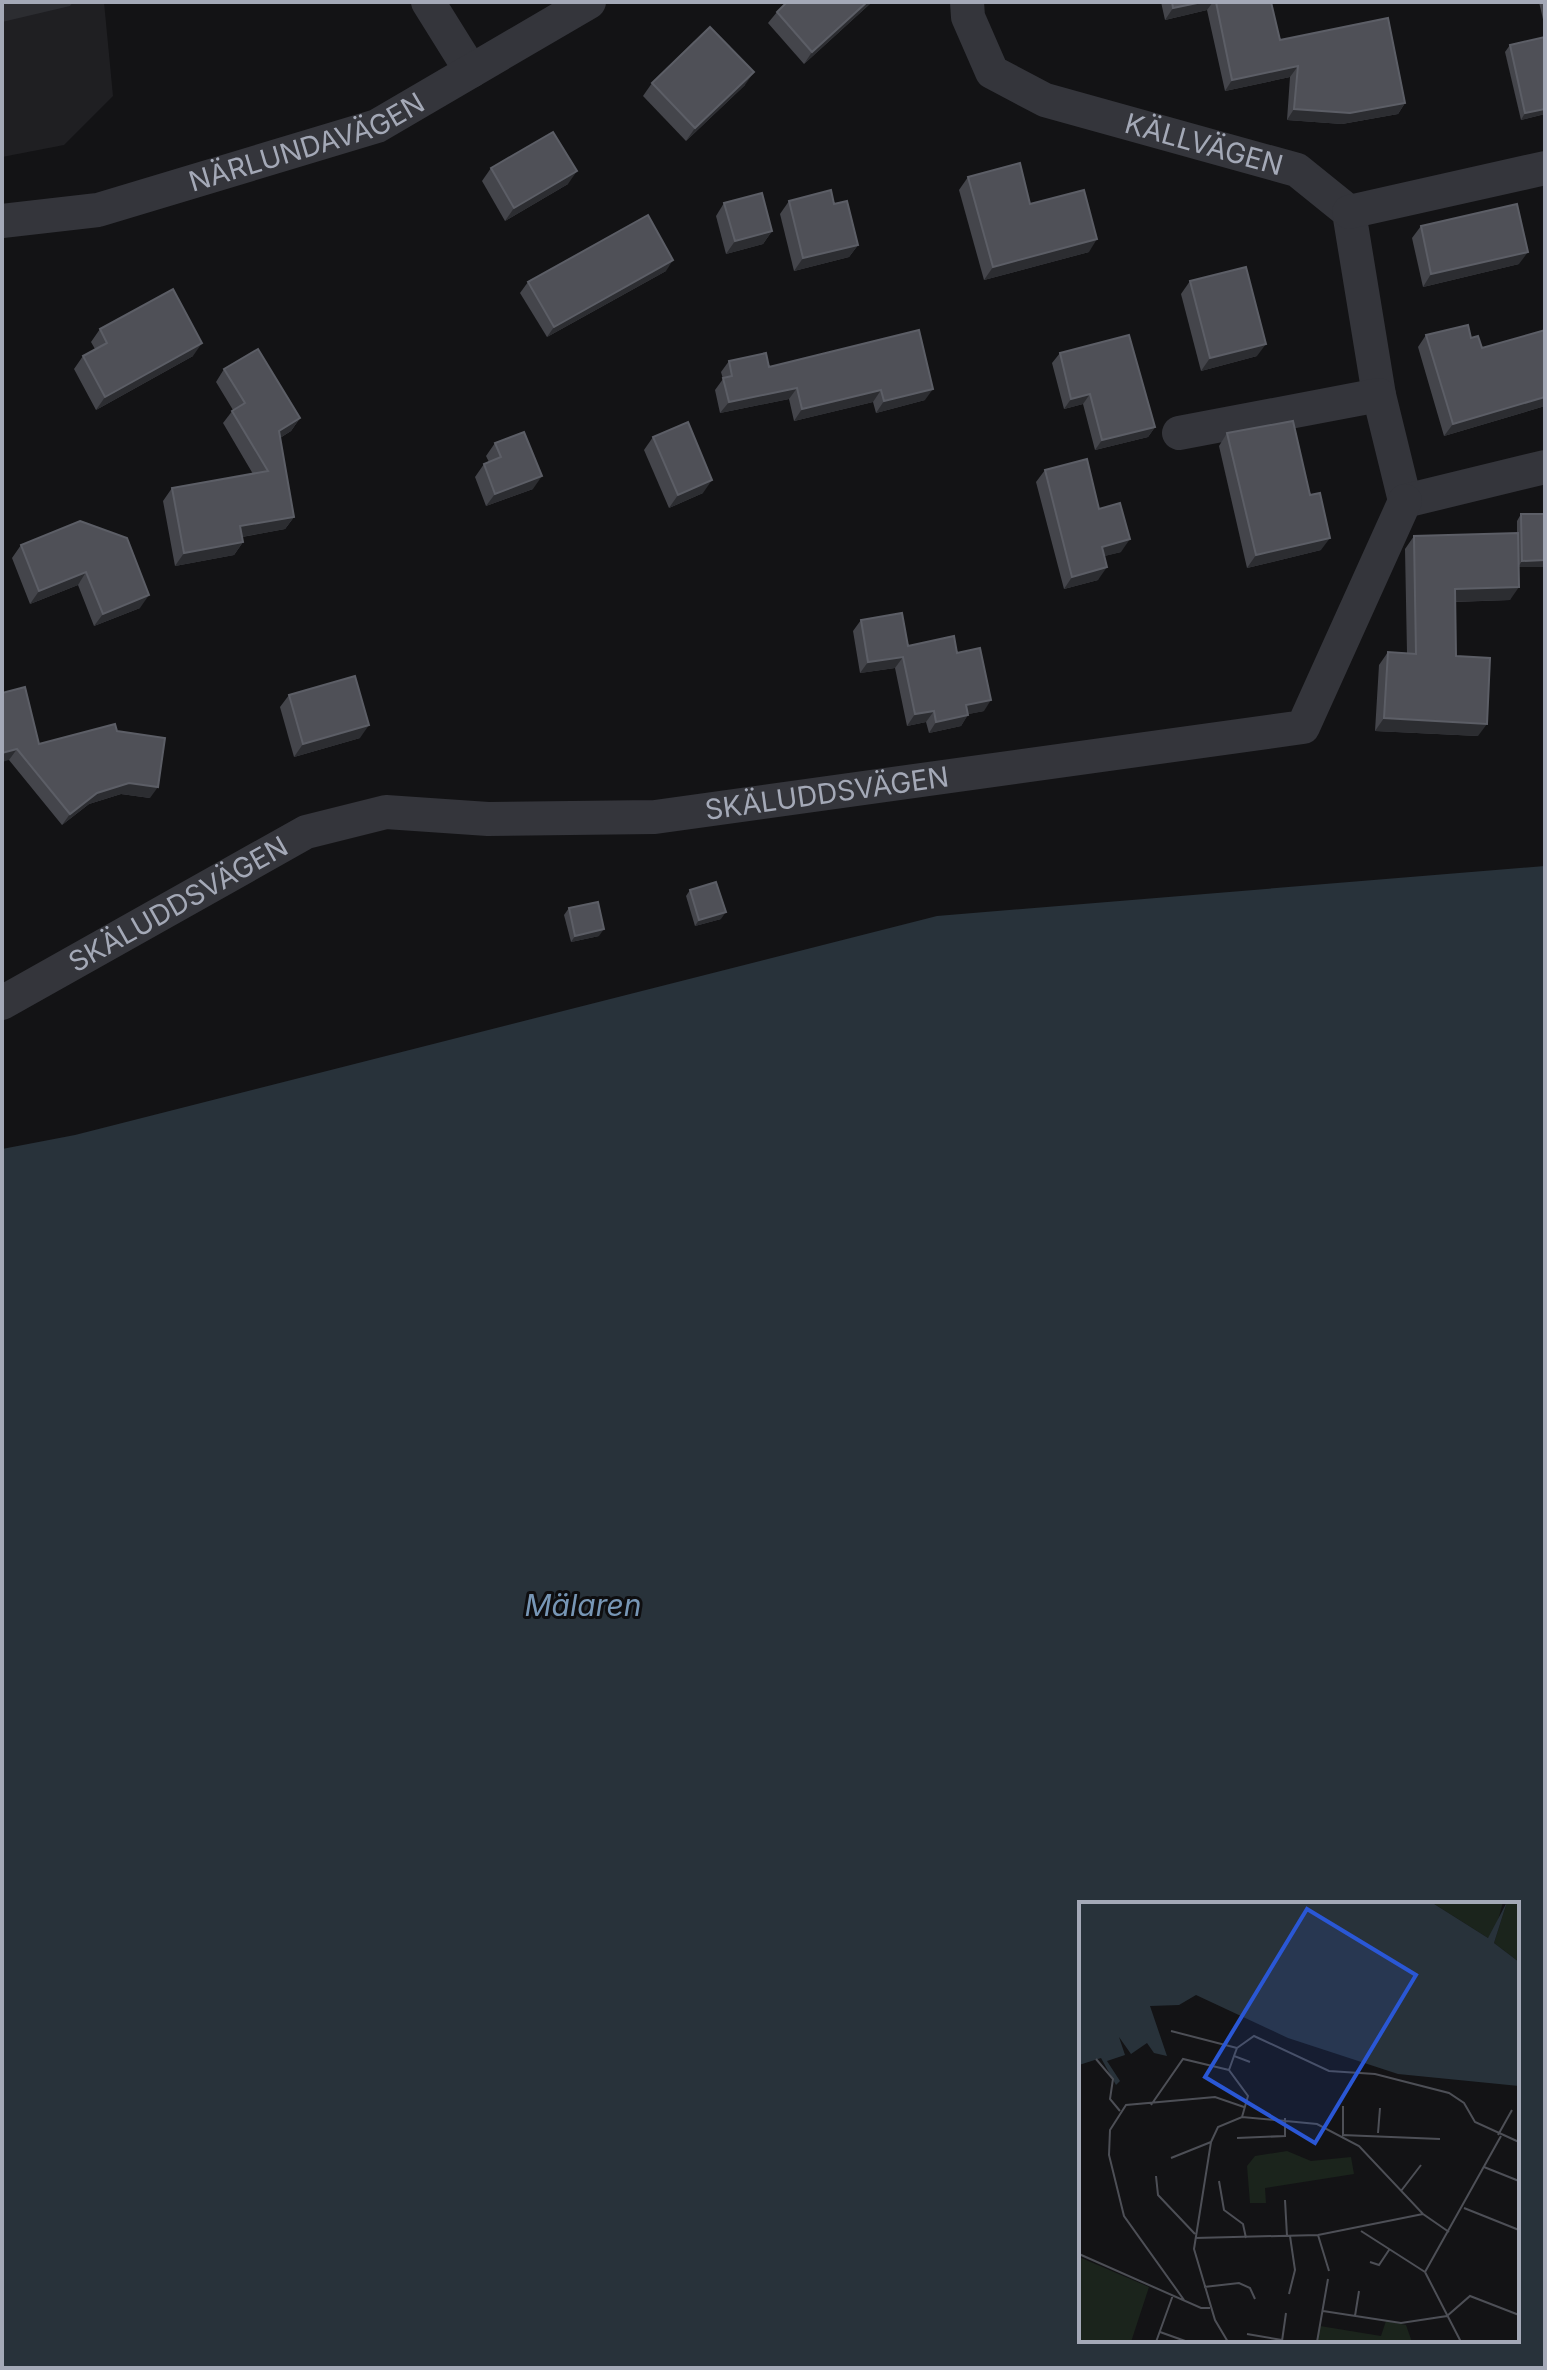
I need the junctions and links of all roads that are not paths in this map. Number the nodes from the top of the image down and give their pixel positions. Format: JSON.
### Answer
{"nodes":[{"id":1,"x":428,"y":2,"type":"edge"},
{"id":2,"x":589,"y":2,"type":"edge"},
{"id":3,"x":967,"y":2,"type":"edge"},
{"id":4,"x":471,"y":71,"type":"junction"},
{"id":5,"x":1545,"y":168,"type":"edge"},
{"id":6,"x":1349,"y":212,"type":"junction"},
{"id":7,"x":2,"y":221,"type":"edge"},
{"id":8,"x":1379,"y":395,"type":"junction"},
{"id":9,"x":1179,"y":433,"type":"dead end"},
{"id":10,"x":1545,"y":467,"type":"edge"},
{"id":11,"x":1405,"y":501,"type":"junction"},
{"id":12,"x":2,"y":1003,"type":"edge"}],
"edges":[{"from":1,"to":4,"type":"street"},
{"from":2,"to":4,"type":"street","name":"NÄRLUNDAVÄGEN"},
{"from":3,"to":6,"type":"street","name":"KÄLLVÄGEN"},
{"from":4,"to":7,"type":"street","name":"NÄRLUNDAVÄGEN"},
{"from":5,"to":6,"type":"street"},
{"from":6,"to":8,"type":"street"},
{"from":8,"to":9,"type":"street"},
{"from":8,"to":11,"type":"street"},
{"from":10,"to":11,"type":"street"},
{"from":11,"to":12,"type":"street","name":"SKÄLUDDSVÄGEN"}]}
